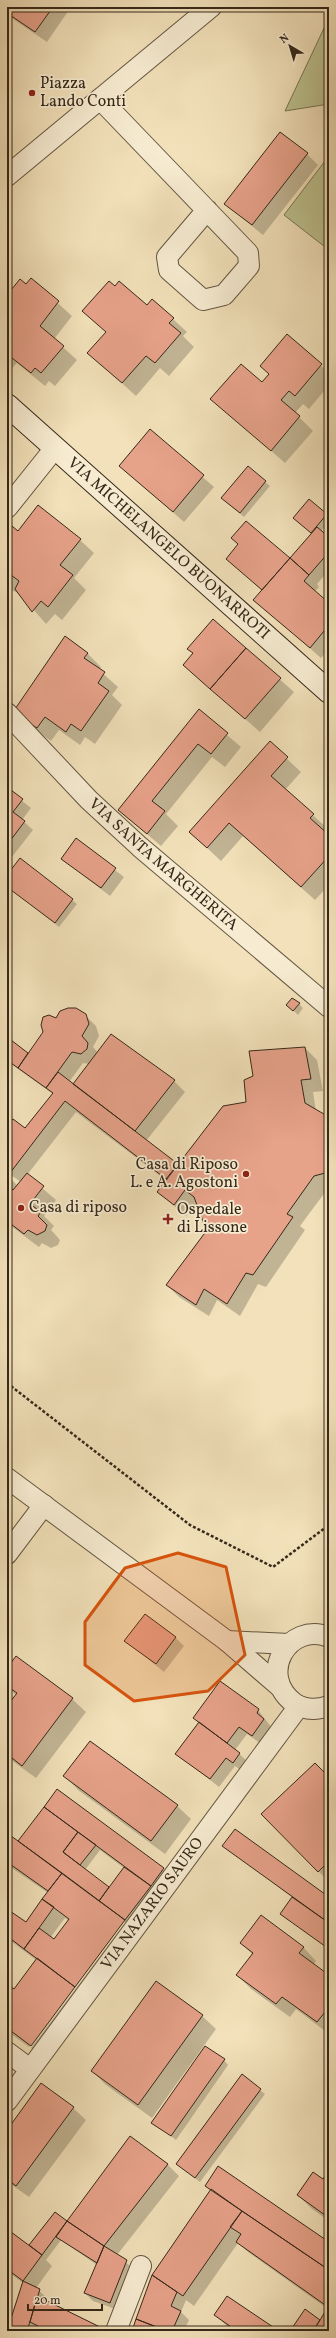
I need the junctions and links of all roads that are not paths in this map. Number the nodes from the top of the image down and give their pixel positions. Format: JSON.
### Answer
{"nodes":[{"id":1,"x":211,"y":7,"type":"edge"},
{"id":2,"x":100,"y":99,"type":"junction"},
{"id":3,"x":7,"y":176,"type":"edge"},
{"id":4,"x":207,"y":210,"type":"junction"},
{"id":5,"x":7,"y":405,"type":"edge"},
{"id":6,"x":55,"y":448,"type":"junction"},
{"id":7,"x":7,"y":508,"type":"edge"},
{"id":8,"x":329,"y":692,"type":"edge"},
{"id":9,"x":7,"y":713,"type":"edge"},
{"id":10,"x":329,"y":1007,"type":"edge"},
{"id":11,"x":7,"y":1478,"type":"edge"},
{"id":12,"x":44,"y":1505,"type":"junction"},
{"id":13,"x":7,"y":1554,"type":"edge"},
{"id":14,"x":329,"y":1637,"type":"edge"},
{"id":15,"x":227,"y":1641,"type":"junction"},
{"id":16,"x":289,"y":1644,"type":"junction"},
{"id":17,"x":279,"y":1686,"type":"junction"},
{"id":18,"x":299,"y":1706,"type":"junction"},
{"id":19,"x":329,"y":1706,"type":"edge"},
{"id":20,"x":7,"y":2052,"type":"edge"},
{"id":21,"x":30,"y":2069,"type":"junction"},
{"id":22,"x":7,"y":2101,"type":"edge"},
{"id":23,"x":142,"y":2266,"type":"dead end"},
{"id":24,"x":116,"y":2331,"type":"edge"}],
"edges":[{"from":1,"to":2,"type":"street"},
{"from":2,"to":3,"type":"street"},
{"from":2,"to":4,"type":"street"},
{"from":4,"to":4,"type":"street"},
{"from":5,"to":6,"type":"street","name":"VIA MICHELANGELO BUONARROTI"},
{"from":6,"to":7,"type":"street"},
{"from":6,"to":8,"type":"street","name":"VIA MICHELANGELO BUONARROTI"},
{"from":9,"to":10,"type":"street","name":"VIA SANTA MARGHERITA"},
{"from":11,"to":12,"type":"street"},
{"from":12,"to":13,"type":"street"},
{"from":12,"to":15,"type":"street"},
{"from":14,"to":16,"type":"street"},
{"from":15,"to":16,"type":"street"},
{"from":15,"to":17,"type":"street"},
{"from":16,"to":17,"type":"street"},
{"from":17,"to":18,"type":"street"},
{"from":18,"to":19,"type":"street"},
{"from":18,"to":21,"type":"street","name":"VIA NAZARIO SAURO"},
{"from":20,"to":21,"type":"street"},
{"from":21,"to":22,"type":"street","name":"VIA NAZARIO SAURO"},
{"from":23,"to":24,"type":"street"}]}
